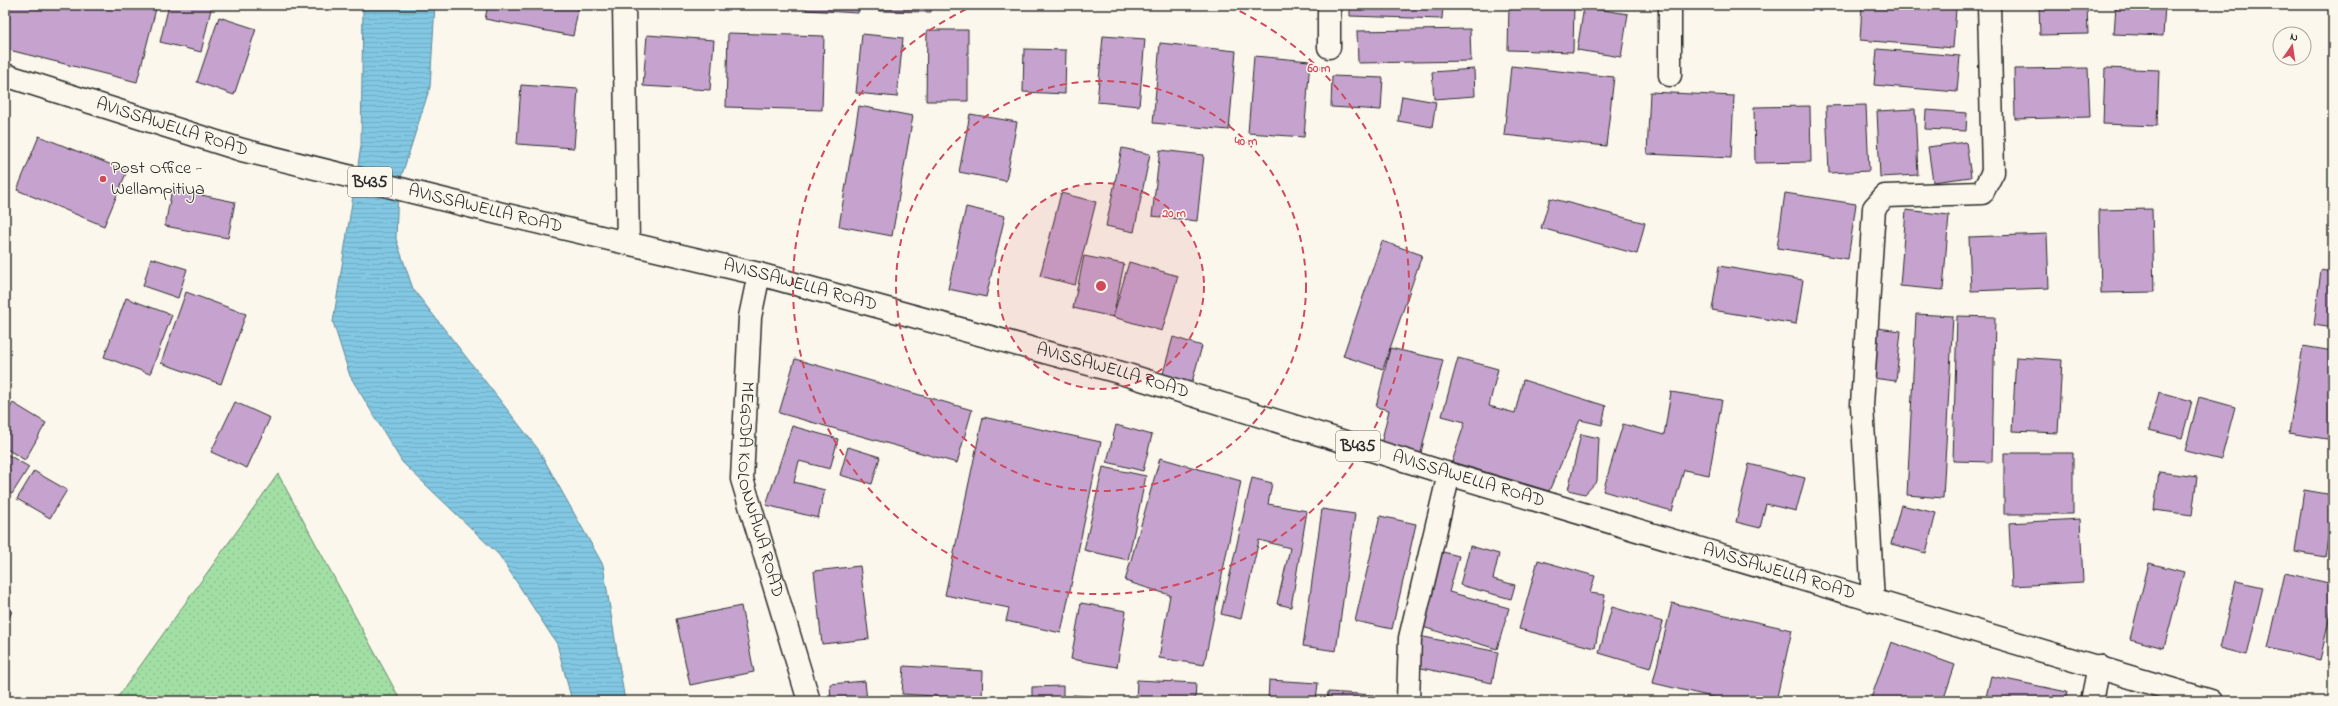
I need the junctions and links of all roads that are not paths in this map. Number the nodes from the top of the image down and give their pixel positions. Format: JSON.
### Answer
{"nodes":[{"id":1,"x":624,"y":5,"type":"edge"},
{"id":2,"x":1329,"y":5,"type":"edge"},
{"id":3,"x":1670,"y":5,"type":"edge"},
{"id":4,"x":1989,"y":5,"type":"edge"},
{"id":5,"x":1330,"y":47,"type":"dead end"},
{"id":6,"x":5,"y":75,"type":"edge"},
{"id":7,"x":1670,"y":75,"type":"dead end"},
{"id":8,"x":628,"y":243,"type":"junction"},
{"id":9,"x":760,"y":274,"type":"junction"},
{"id":10,"x":1449,"y":474,"type":"junction"},
{"id":11,"x":1873,"y":601,"type":"junction"},
{"id":12,"x":2099,"y":666,"type":"junction"},
{"id":13,"x":809,"y":701,"type":"edge"},
{"id":14,"x":1408,"y":701,"type":"edge"},
{"id":15,"x":2092,"y":701,"type":"edge"},
{"id":16,"x":2211,"y":701,"type":"edge"}],
"edges":[{"from":1,"to":8,"type":"main road"},
{"from":2,"to":5,"type":"main road"},
{"from":3,"to":7,"type":"main road"},
{"from":4,"to":11,"type":"main road"},
{"from":6,"to":8,"type":"main road","name":"AVISSAWELLA ROAD","number":"B435"},
{"from":8,"to":9,"type":"main road","name":"AVISSAWELLA ROAD","number":"B435"},
{"from":9,"to":10,"type":"main road","name":"AVISSAWELLA ROAD","number":"B435"},
{"from":9,"to":13,"type":"main road","name":"MEGODA KOLONNAWA ROAD"},
{"from":10,"to":11,"type":"main road","name":"AVISSAWELLA ROAD","number":"B435"},
{"from":10,"to":14,"type":"main road"},
{"from":11,"to":12,"type":"main road","name":"AVISSAWELLA ROAD","number":"B435"},
{"from":12,"to":15,"type":"main road"},
{"from":12,"to":16,"type":"main road","name":"AVISSAWELLA ROAD","number":"B435"}]}
